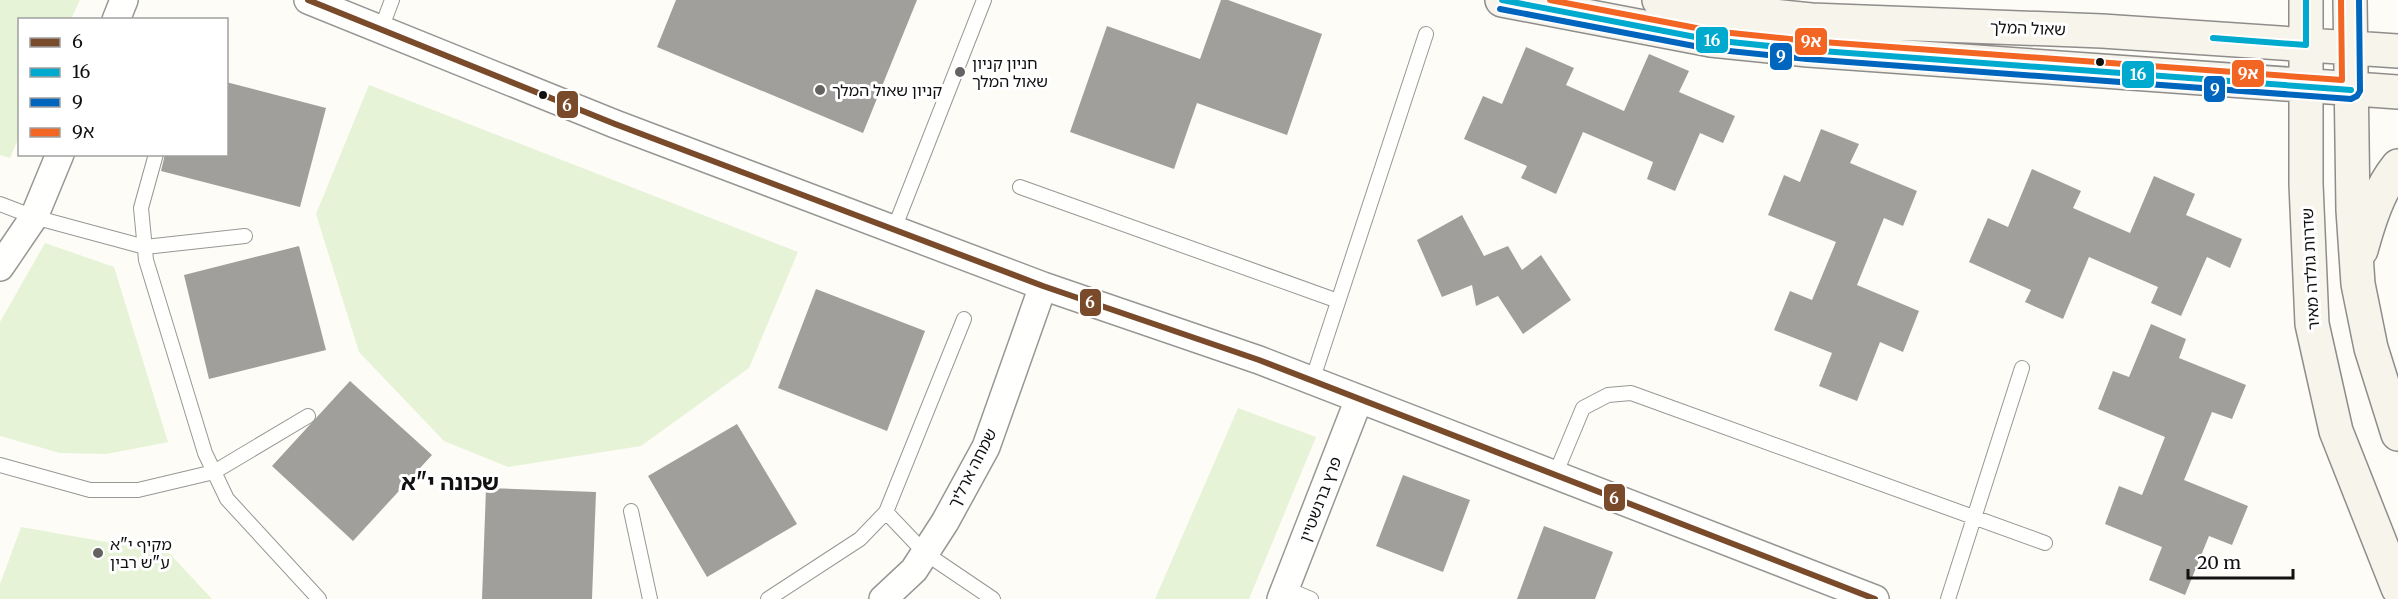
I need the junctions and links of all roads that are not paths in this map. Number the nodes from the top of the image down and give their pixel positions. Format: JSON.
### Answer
{"nodes":[{"id":1,"x":124,"y":0,"type":"edge"},
{"id":2,"x":308,"y":0,"type":"edge"},
{"id":3,"x":392,"y":0,"type":"edge"},
{"id":4,"x":984,"y":0,"type":"edge"},
{"id":5,"x":1502,"y":0,"type":"edge"},
{"id":6,"x":1659,"y":0,"type":"edge"},
{"id":7,"x":2306,"y":0,"type":"edge"},
{"id":8,"x":2350,"y":0,"type":"edge"},
{"id":9,"x":117,"y":18,"type":"edge"},
{"id":10,"x":381,"y":29,"type":"junction"},
{"id":11,"x":1426,"y":34,"type":"dead end"},
{"id":12,"x":2306,"y":45,"type":"junction"},
{"id":13,"x":2352,"y":48,"type":"junction"},
{"id":14,"x":2398,"y":51,"type":"edge"},
{"id":15,"x":2305,"y":87,"type":"junction"},
{"id":16,"x":2350,"y":90,"type":"junction"},
{"id":17,"x":2398,"y":92,"type":"edge"},
{"id":18,"x":59,"y":156,"type":"edge"},
{"id":19,"x":155,"y":156,"type":"edge"},
{"id":20,"x":2398,"y":166,"type":"edge"},
{"id":21,"x":1020,"y":187,"type":"dead end"},
{"id":22,"x":0,"y":204,"type":"edge"},
{"id":23,"x":34,"y":217,"type":"junction"},
{"id":24,"x":894,"y":230,"type":"junction"},
{"id":25,"x":245,"y":236,"type":"dead end"},
{"id":26,"x":145,"y":247,"type":"junction"},
{"id":27,"x":2356,"y":263,"type":"junction"},
{"id":28,"x":0,"y":267,"type":"edge"},
{"id":29,"x":1043,"y":286,"type":"junction"},
{"id":30,"x":1338,"y":301,"type":"junction"},
{"id":31,"x":964,"y":319,"type":"dead end"},
{"id":32,"x":2022,"y":368,"type":"dead end"},
{"id":33,"x":1312,"y":381,"type":"junction"},
{"id":34,"x":1359,"y":399,"type":"junction"},
{"id":35,"x":308,"y":416,"type":"dead end"},
{"id":36,"x":2398,"y":434,"type":"edge"},
{"id":37,"x":0,"y":465,"type":"edge"},
{"id":38,"x":214,"y":472,"type":"junction"},
{"id":39,"x":1555,"y":476,"type":"junction"},
{"id":40,"x":631,"y":511,"type":"dead end"},
{"id":41,"x":886,"y":512,"type":"junction"},
{"id":42,"x":1974,"y":517,"type":"junction"},
{"id":43,"x":2045,"y":543,"type":"dead end"},
{"id":44,"x":926,"y":553,"type":"junction"},
{"id":45,"x":2398,"y":588,"type":"edge"},
{"id":46,"x":1283,"y":594,"type":"edge"},
{"id":47,"x":319,"y":599,"type":"edge"},
{"id":48,"x":650,"y":599,"type":"edge"},
{"id":49,"x":768,"y":599,"type":"edge"},
{"id":50,"x":884,"y":599,"type":"edge"},
{"id":51,"x":993,"y":599,"type":"edge"},
{"id":52,"x":1311,"y":599,"type":"edge"},
{"id":53,"x":1875,"y":599,"type":"edge"},
{"id":54,"x":1948,"y":599,"type":"edge"}],
"edges":[{"from":1,"to":9,"type":"street"},
{"from":2,"to":10,"type":"street"},
{"from":3,"to":10,"type":"lane"},
{"from":4,"to":24,"type":"lane"},
{"from":5,"to":15,"type":"street"},
{"from":6,"to":12,"type":"street","name":"שאול המלך"},
{"from":7,"to":12,"type":"street","name":"שדרות גולדה מאיר"},
{"from":8,"to":13,"type":"street"},
{"from":10,"to":24,"type":"street"},
{"from":11,"to":30,"type":"lane"},
{"from":12,"to":13,"type":"street","name":"שאול המלך"},
{"from":12,"to":15,"type":"street","name":"שדרות גולדה מאיר"},
{"from":13,"to":14,"type":"street","name":"שאול המלך"},
{"from":13,"to":16,"type":"street"},
{"from":15,"to":16,"type":"street"},
{"from":15,"to":45,"type":"street","name":"שדרות גולדה מאיר"},
{"from":16,"to":17,"type":"street"},
{"from":16,"to":27,"type":"street"},
{"from":18,"to":23,"type":"street"},
{"from":19,"to":26,"type":"lane"},
{"from":20,"to":27,"type":"street"},
{"from":21,"to":30,"type":"lane"},
{"from":22,"to":23,"type":"lane"},
{"from":23,"to":26,"type":"lane"},
{"from":23,"to":28,"type":"street"},
{"from":24,"to":29,"type":"street"},
{"from":25,"to":26,"type":"lane"},
{"from":26,"to":38,"type":"lane"},
{"from":27,"to":36,"type":"street"},
{"from":29,"to":33,"type":"street"},
{"from":29,"to":44,"type":"street","name":"שמחה ארליך"},
{"from":30,"to":33,"type":"lane"},
{"from":31,"to":41,"type":"lane"},
{"from":32,"to":42,"type":"lane"},
{"from":33,"to":34,"type":"street"},
{"from":34,"to":39,"type":"street"},
{"from":34,"to":46,"type":"street","name":"פרץ ברנשטיין"},
{"from":35,"to":38,"type":"lane"},
{"from":37,"to":38,"type":"lane"},
{"from":38,"to":47,"type":"lane"},
{"from":39,"to":42,"type":"lane"},
{"from":39,"to":53,"type":"street"},
{"from":40,"to":48,"type":"lane"},
{"from":41,"to":44,"type":"lane"},
{"from":41,"to":49,"type":"lane"},
{"from":42,"to":43,"type":"lane"},
{"from":42,"to":54,"type":"lane"},
{"from":44,"to":50,"type":"street","name":"שמחה ארליך"},
{"from":44,"to":51,"type":"lane"},
{"from":46,"to":52,"type":"lane"}]}
